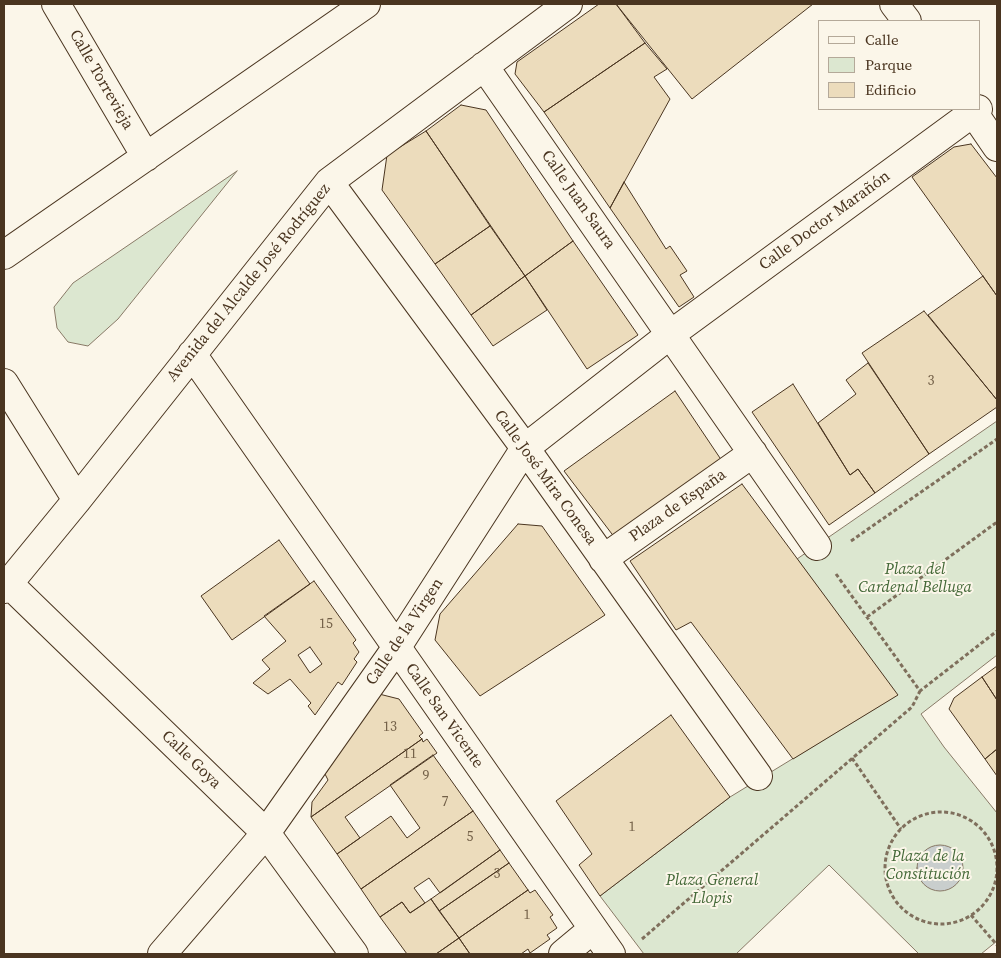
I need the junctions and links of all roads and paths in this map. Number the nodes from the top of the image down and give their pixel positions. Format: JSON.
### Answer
{"nodes":[{"id":1,"x":56,"y":4,"type":"edge"},
{"id":2,"x":366,"y":4,"type":"edge"},
{"id":3,"x":568,"y":4,"type":"edge"},
{"id":4,"x":894,"y":4,"type":"edge"},
{"id":5,"x":906,"y":20,"type":"edge"},
{"id":6,"x":484,"y":66,"type":"junction"},
{"id":7,"x":997,"y":96,"type":"edge"},
{"id":8,"x":981,"y":106,"type":"edge"},
{"id":9,"x":975,"y":110,"type":"edge"},
{"id":10,"x":977,"y":110,"type":"edge"},
{"id":11,"x":997,"y":147,"type":"edge"},
{"id":12,"x":146,"y":157,"type":"junction"},
{"id":13,"x":329,"y":182,"type":"junction"},
{"id":14,"x":4,"y":255,"type":"edge"},
{"id":15,"x":671,"y":334,"type":"junction"},
{"id":16,"x":192,"y":354,"type":"junction"},
{"id":17,"x":4,"y":383,"type":"edge"},
{"id":18,"x":997,"y":439,"type":"edge"},
{"id":19,"x":524,"y":448,"type":"junction"},
{"id":20,"x":753,"y":453,"type":"junction"},
{"id":21,"x":77,"y":500,"type":"junction"},
{"id":22,"x":997,"y":522,"type":"edge"},
{"id":23,"x":850,"y":542,"type":"dead end"},
{"id":24,"x":817,"y":546,"type":"dead end"},
{"id":25,"x":603,"y":559,"type":"junction"},
{"id":26,"x":836,"y":573,"type":"dead end"},
{"id":27,"x":6,"y":586,"type":"edge"},
{"id":28,"x":867,"y":617,"type":"junction"},
{"id":29,"x":997,"y":631,"type":"edge"},
{"id":30,"x":397,"y":647,"type":"junction"},
{"id":31,"x":920,"y":690,"type":"junction"},
{"id":32,"x":852,"y":758,"type":"junction"},
{"id":33,"x":758,"y":776,"type":"dead end"},
{"id":34,"x":901,"y":829,"type":"junction"},
{"id":35,"x":266,"y":833,"type":"junction"},
{"id":36,"x":972,"y":915,"type":"junction"},
{"id":37,"x":593,"y":929,"type":"junction"},
{"id":38,"x":636,"y":944,"type":"dead end"},
{"id":39,"x":997,"y":945,"type":"edge"},
{"id":40,"x":162,"y":954,"type":"edge"},
{"id":41,"x":354,"y":954,"type":"edge"},
{"id":42,"x":563,"y":954,"type":"edge"},
{"id":43,"x":611,"y":954,"type":"edge"}],
"edges":[{"from":1,"to":12,"type":"street","name":"Calle Torrevieja"},
{"from":2,"to":12,"type":"street"},
{"from":3,"to":6,"type":"street","name":"Avenida del Alcalde José Rodríguez"},
{"from":4,"to":5,"type":"street"},
{"from":6,"to":13,"type":"street","name":"Avenida del Alcalde José Rodríguez"},
{"from":6,"to":15,"type":"street","name":"Calle Juan Saura"},
{"from":7,"to":8,"type":"street","name":"Calle Doctor Marañón"},
{"from":9,"to":15,"type":"street","name":"Calle Doctor Marañón"},
{"from":10,"to":11,"type":"street"},
{"from":12,"to":14,"type":"street"},
{"from":13,"to":16,"type":"street","name":"Avenida del Alcalde José Rodríguez"},
{"from":13,"to":19,"type":"street","name":"Calle José Mira Conesa"},
{"from":15,"to":19,"type":"street","name":"Calle de la Virgen"},
{"from":15,"to":20,"type":"street"},
{"from":16,"to":21,"type":"street","name":"Avenida del Alcalde José Rodríguez"},
{"from":16,"to":30,"type":"street","name":"Calle San Vicente"},
{"from":17,"to":21,"type":"street"},
{"from":18,"to":23,"type":"path"},
{"from":19,"to":25,"type":"street","name":"Calle José Mira Conesa"},
{"from":19,"to":30,"type":"street","name":"Calle de la Virgen"},
{"from":20,"to":24,"type":"street"},
{"from":20,"to":25,"type":"street","name":"Plaza de España"},
{"from":21,"to":27,"type":"street","name":"Avenida del Alcalde José Rodríguez"},
{"from":22,"to":28,"type":"path"},
{"from":25,"to":33,"type":"street","name":"Calle José Mira Conesa"},
{"from":26,"to":28,"type":"path"},
{"from":27,"to":35,"type":"street","name":"Calle Goya"},
{"from":28,"to":31,"type":"path"},
{"from":29,"to":31,"type":"path"},
{"from":30,"to":35,"type":"street","name":"Calle de la Virgen"},
{"from":30,"to":37,"type":"street","name":"Calle San Vicente"},
{"from":31,"to":32,"type":"path"},
{"from":32,"to":34,"type":"path"},
{"from":32,"to":38,"type":"path"},
{"from":34,"to":36,"type":"path"},
{"from":34,"to":36,"type":"path"},
{"from":35,"to":40,"type":"street","name":"Calle de la Virgen"},
{"from":35,"to":41,"type":"street","name":"Calle Goya"},
{"from":36,"to":39,"type":"path"},
{"from":37,"to":42,"type":"street"},
{"from":37,"to":43,"type":"street","name":"Calle San Vicente"}]}
